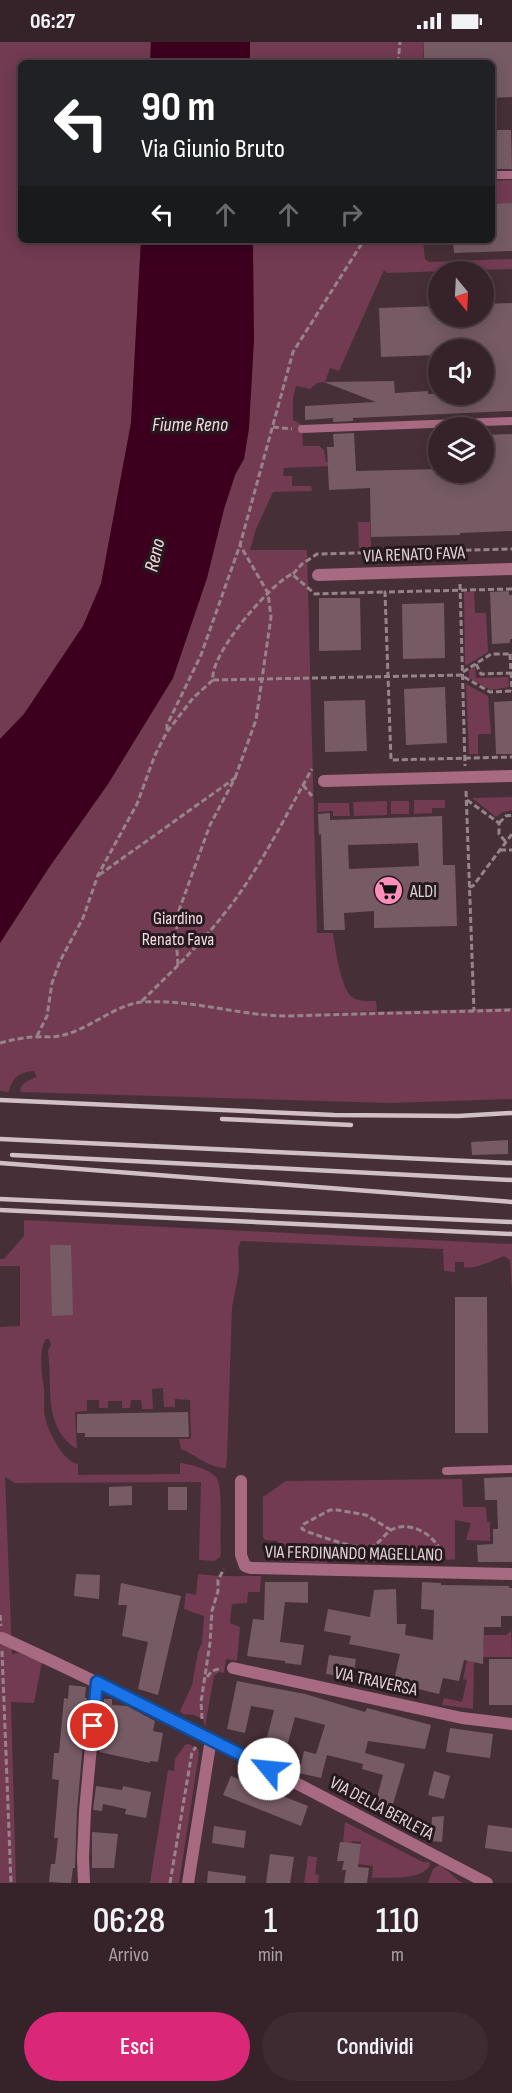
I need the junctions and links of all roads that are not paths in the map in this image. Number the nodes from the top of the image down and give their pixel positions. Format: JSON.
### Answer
{"nodes":[{"id":1,"x":495,"y":175,"type":"edge"},
{"id":2,"x":512,"y":175,"type":"edge"},
{"id":3,"x":512,"y":421,"type":"edge"},
{"id":4,"x":302,"y":429,"type":"road end"},
{"id":5,"x":512,"y":569,"type":"edge"},
{"id":6,"x":318,"y":575,"type":"dead end"},
{"id":7,"x":512,"y":776,"type":"edge"},
{"id":8,"x":324,"y":781,"type":"dead end"},
{"id":9,"x":512,"y":1470,"type":"edge"},
{"id":10,"x":446,"y":1471,"type":"dead end"},
{"id":11,"x":241,"y":1481,"type":"dead end"},
{"id":12,"x":512,"y":1574,"type":"edge"},
{"id":13,"x":2,"y":1638,"type":"road end"},
{"id":14,"x":233,"y":1668,"type":"road end"},
{"id":15,"x":97,"y":1682,"type":"junction"},
{"id":16,"x":512,"y":1724,"type":"edge"},
{"id":17,"x":206,"y":1736,"type":"junction"},
{"id":18,"x":84,"y":1883,"type":"edge"},
{"id":19,"x":188,"y":1883,"type":"edge"},
{"id":20,"x":487,"y":1883,"type":"edge"}],
"edges":[{"from":1,"to":2,"type":"lane"},
{"from":3,"to":4,"type":"lane"},
{"from":5,"to":6,"type":"street","name":"VIA RENATO FAVA"},
{"from":7,"to":8,"type":"street"},
{"from":9,"to":10,"type":"lane"},
{"from":11,"to":12,"type":"street","name":"VIA FERDINANDO MAGELLANO"},
{"from":13,"to":15,"type":"street","name":"VIA DELLA BERLETA"},
{"from":14,"to":16,"type":"street","name":"VIA TRAVERSA"},
{"from":15,"to":17,"type":"street","name":"VIA DELLA BERLETA"},
{"from":15,"to":18,"type":"street"},
{"from":17,"to":19,"type":"street"},
{"from":17,"to":20,"type":"street","name":"VIA DELLA BERLETA"}]}
